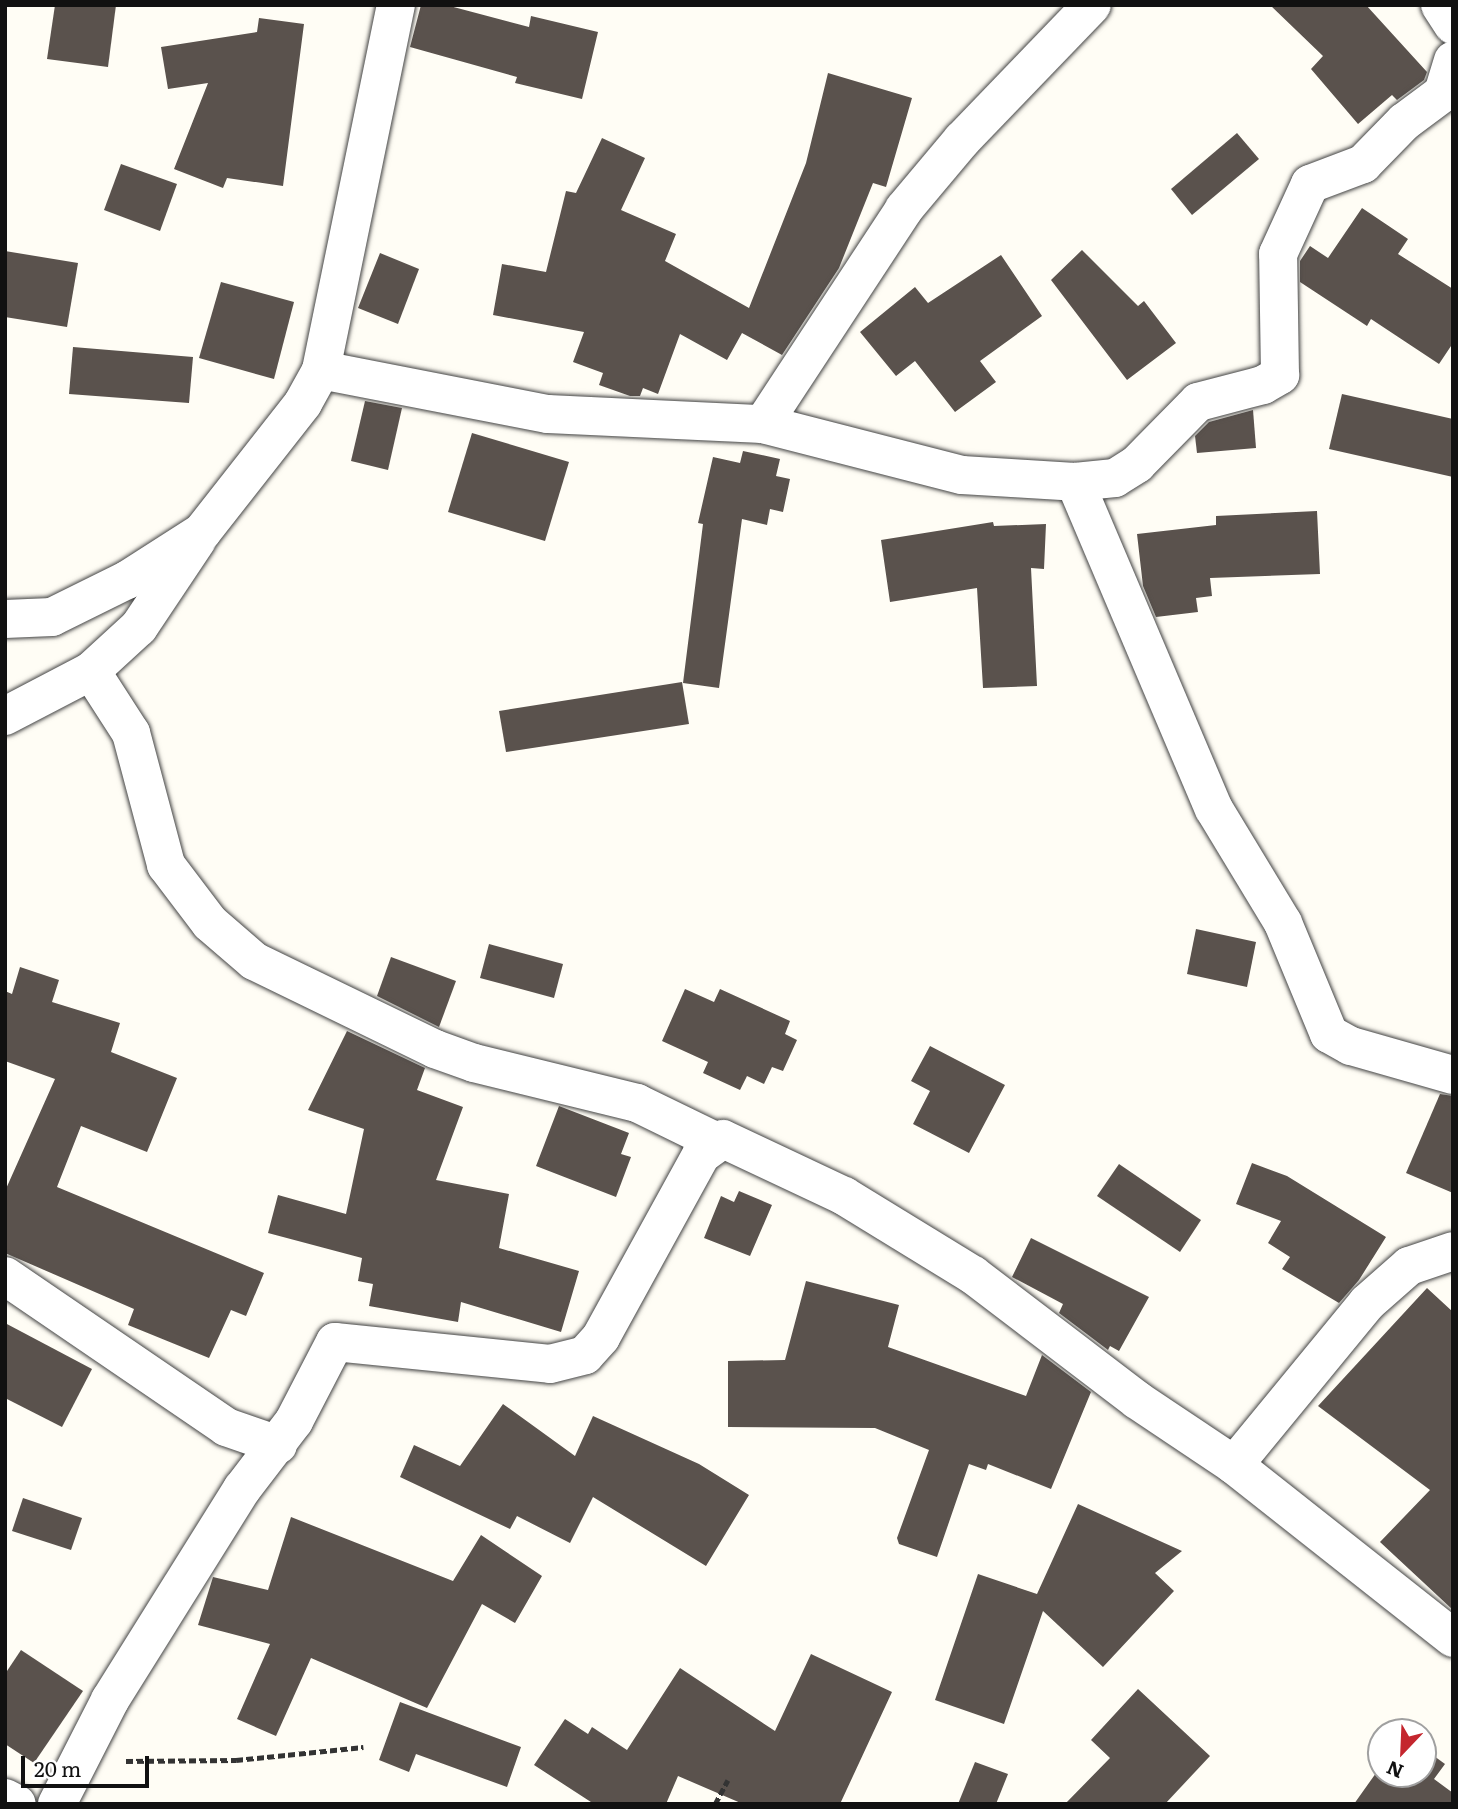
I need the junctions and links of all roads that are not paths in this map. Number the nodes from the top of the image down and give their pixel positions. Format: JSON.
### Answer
{"nodes":[{"id":1,"x":396,"y":5,"type":"edge"},
{"id":2,"x":1092,"y":5,"type":"edge"},
{"id":3,"x":1440,"y":5,"type":"edge"},
{"id":4,"x":1453,"y":25,"type":"edge"},
{"id":5,"x":1453,"y":61,"type":"edge"},
{"id":6,"x":321,"y":370,"type":"junction"},
{"id":7,"x":763,"y":424,"type":"junction"},
{"id":8,"x":1075,"y":482,"type":"junction"},
{"id":9,"x":202,"y":532,"type":"junction"},
{"id":10,"x":5,"y":619,"type":"edge"},
{"id":11,"x":91,"y":671,"type":"junction"},
{"id":12,"x":5,"y":716,"type":"edge"},
{"id":13,"x":1453,"y":1075,"type":"edge"},
{"id":14,"x":715,"y":1141,"type":"junction"},
{"id":15,"x":1453,"y":1251,"type":"edge"},
{"id":16,"x":5,"y":1276,"type":"edge"},
{"id":17,"x":278,"y":1445,"type":"junction"},
{"id":18,"x":1234,"y":1465,"type":"junction"},
{"id":19,"x":1450,"y":1632,"type":"edge"},
{"id":20,"x":5,"y":1798,"type":"edge"},
{"id":21,"x":17,"y":1804,"type":"edge"},
{"id":22,"x":57,"y":1804,"type":"edge"}],
"edges":[{"from":1,"to":6,"type":"street"},
{"from":2,"to":7,"type":"street"},
{"from":3,"to":4,"type":"street"},
{"from":5,"to":8,"type":"street"},
{"from":6,"to":7,"type":"street"},
{"from":6,"to":9,"type":"street"},
{"from":7,"to":8,"type":"street"},
{"from":8,"to":13,"type":"street"},
{"from":9,"to":10,"type":"street"},
{"from":9,"to":11,"type":"street"},
{"from":11,"to":12,"type":"street"},
{"from":11,"to":14,"type":"street"},
{"from":14,"to":17,"type":"street"},
{"from":14,"to":18,"type":"street"},
{"from":15,"to":18,"type":"street"},
{"from":16,"to":17,"type":"street"},
{"from":17,"to":22,"type":"street"},
{"from":18,"to":19,"type":"street"},
{"from":20,"to":21,"type":"street"}]}
